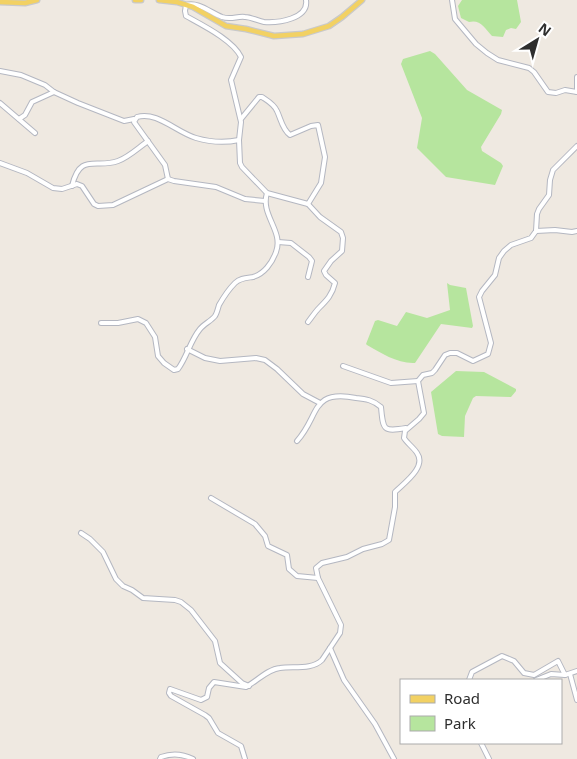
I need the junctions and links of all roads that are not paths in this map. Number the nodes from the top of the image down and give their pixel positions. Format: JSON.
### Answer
{"nodes":[{"id":1,"x":37,"y":0,"type":"edge"},
{"id":2,"x":136,"y":0,"type":"edge"},
{"id":3,"x":141,"y":0,"type":"edge"},
{"id":4,"x":159,"y":0,"type":"edge"},
{"id":5,"x":306,"y":0,"type":"edge"},
{"id":6,"x":362,"y":0,"type":"edge"},
{"id":7,"x":452,"y":0,"type":"edge"},
{"id":8,"x":0,"y":2,"type":"edge"},
{"id":9,"x":186,"y":5,"type":"junction"},
{"id":10,"x":0,"y":70,"type":"edge"},
{"id":11,"x":577,"y":77,"type":"edge"},
{"id":12,"x":54,"y":92,"type":"junction"},
{"id":13,"x":577,"y":92,"type":"edge"},
{"id":14,"x":0,"y":103,"type":"edge"},
{"id":15,"x":19,"y":119,"type":"junction"},
{"id":16,"x":134,"y":119,"type":"junction"},
{"id":17,"x":240,"y":122,"type":"junction"},
{"id":18,"x":35,"y":133,"type":"dead end"},
{"id":19,"x":239,"y":140,"type":"junction"},
{"id":20,"x":148,"y":141,"type":"junction"},
{"id":21,"x":577,"y":146,"type":"edge"},
{"id":22,"x":0,"y":163,"type":"edge"},
{"id":23,"x":168,"y":179,"type":"junction"},
{"id":24,"x":72,"y":186,"type":"junction"},
{"id":25,"x":268,"y":193,"type":"junction"},
{"id":26,"x":266,"y":201,"type":"junction"},
{"id":27,"x":308,"y":204,"type":"junction"},
{"id":28,"x":536,"y":231,"type":"junction"},
{"id":29,"x":577,"y":231,"type":"edge"},
{"id":30,"x":278,"y":242,"type":"junction"},
{"id":31,"x":308,"y":277,"type":"dead end"},
{"id":32,"x":308,"y":322,"type":"dead end"},
{"id":33,"x":102,"y":323,"type":"dead end"},
{"id":34,"x":187,"y":349,"type":"junction"},
{"id":35,"x":343,"y":366,"type":"dead end"},
{"id":36,"x":418,"y":381,"type":"junction"},
{"id":37,"x":320,"y":403,"type":"junction"},
{"id":38,"x":408,"y":428,"type":"junction"},
{"id":39,"x":297,"y":441,"type":"dead end"},
{"id":40,"x":211,"y":498,"type":"dead end"},
{"id":41,"x":80,"y":533,"type":"dead end"},
{"id":42,"x":318,"y":578,"type":"junction"},
{"id":43,"x":330,"y":648,"type":"junction"},
{"id":44,"x":577,"y":671,"type":"edge"},
{"id":45,"x":570,"y":674,"type":"junction"},
{"id":46,"x":566,"y":676,"type":"junction"},
{"id":47,"x":469,"y":679,"type":"edge"},
{"id":48,"x":538,"y":679,"type":"edge"},
{"id":49,"x":249,"y":686,"type":"junction"},
{"id":50,"x":577,"y":700,"type":"edge"},
{"id":51,"x":482,"y":744,"type":"edge"},
{"id":52,"x":160,"y":759,"type":"edge"},
{"id":53,"x":193,"y":759,"type":"edge"},
{"id":54,"x":245,"y":759,"type":"edge"},
{"id":55,"x":394,"y":759,"type":"edge"},
{"id":56,"x":489,"y":759,"type":"edge"}],
"edges":[{"from":1,"to":8,"type":"main road"},
{"from":2,"to":3,"type":"main road"},
{"from":4,"to":9,"type":"main road"},
{"from":5,"to":9,"type":"street"},
{"from":6,"to":9,"type":"main road"},
{"from":7,"to":13,"type":"street"},
{"from":9,"to":17,"type":"street"},
{"from":10,"to":12,"type":"street"},
{"from":11,"to":13,"type":"street"},
{"from":12,"to":15,"type":"street"},
{"from":12,"to":16,"type":"street"},
{"from":14,"to":15,"type":"street"},
{"from":15,"to":18,"type":"street"},
{"from":16,"to":19,"type":"street"},
{"from":16,"to":20,"type":"street"},
{"from":17,"to":19,"type":"street"},
{"from":17,"to":27,"type":"street"},
{"from":19,"to":25,"type":"street"},
{"from":20,"to":23,"type":"street"},
{"from":20,"to":24,"type":"street"},
{"from":21,"to":28,"type":"street"},
{"from":22,"to":24,"type":"street"},
{"from":23,"to":24,"type":"street"},
{"from":23,"to":26,"type":"street"},
{"from":25,"to":26,"type":"street"},
{"from":25,"to":27,"type":"street"},
{"from":26,"to":30,"type":"street"},
{"from":27,"to":32,"type":"street"},
{"from":28,"to":29,"type":"street"},
{"from":28,"to":36,"type":"street"},
{"from":30,"to":31,"type":"street"},
{"from":30,"to":34,"type":"street"},
{"from":33,"to":34,"type":"street"},
{"from":34,"to":37,"type":"street"},
{"from":35,"to":36,"type":"street"},
{"from":36,"to":38,"type":"street"},
{"from":37,"to":38,"type":"street"},
{"from":37,"to":39,"type":"street"},
{"from":38,"to":42,"type":"street"},
{"from":40,"to":42,"type":"street"},
{"from":41,"to":49,"type":"street"},
{"from":42,"to":43,"type":"street"},
{"from":43,"to":49,"type":"street"},
{"from":43,"to":55,"type":"street"},
{"from":44,"to":45,"type":"street"},
{"from":45,"to":46,"type":"street"},
{"from":45,"to":50,"type":"street"},
{"from":46,"to":47,"type":"street"},
{"from":46,"to":48,"type":"street"},
{"from":49,"to":54,"type":"street"},
{"from":51,"to":56,"type":"street"},
{"from":52,"to":53,"type":"street"}]}
